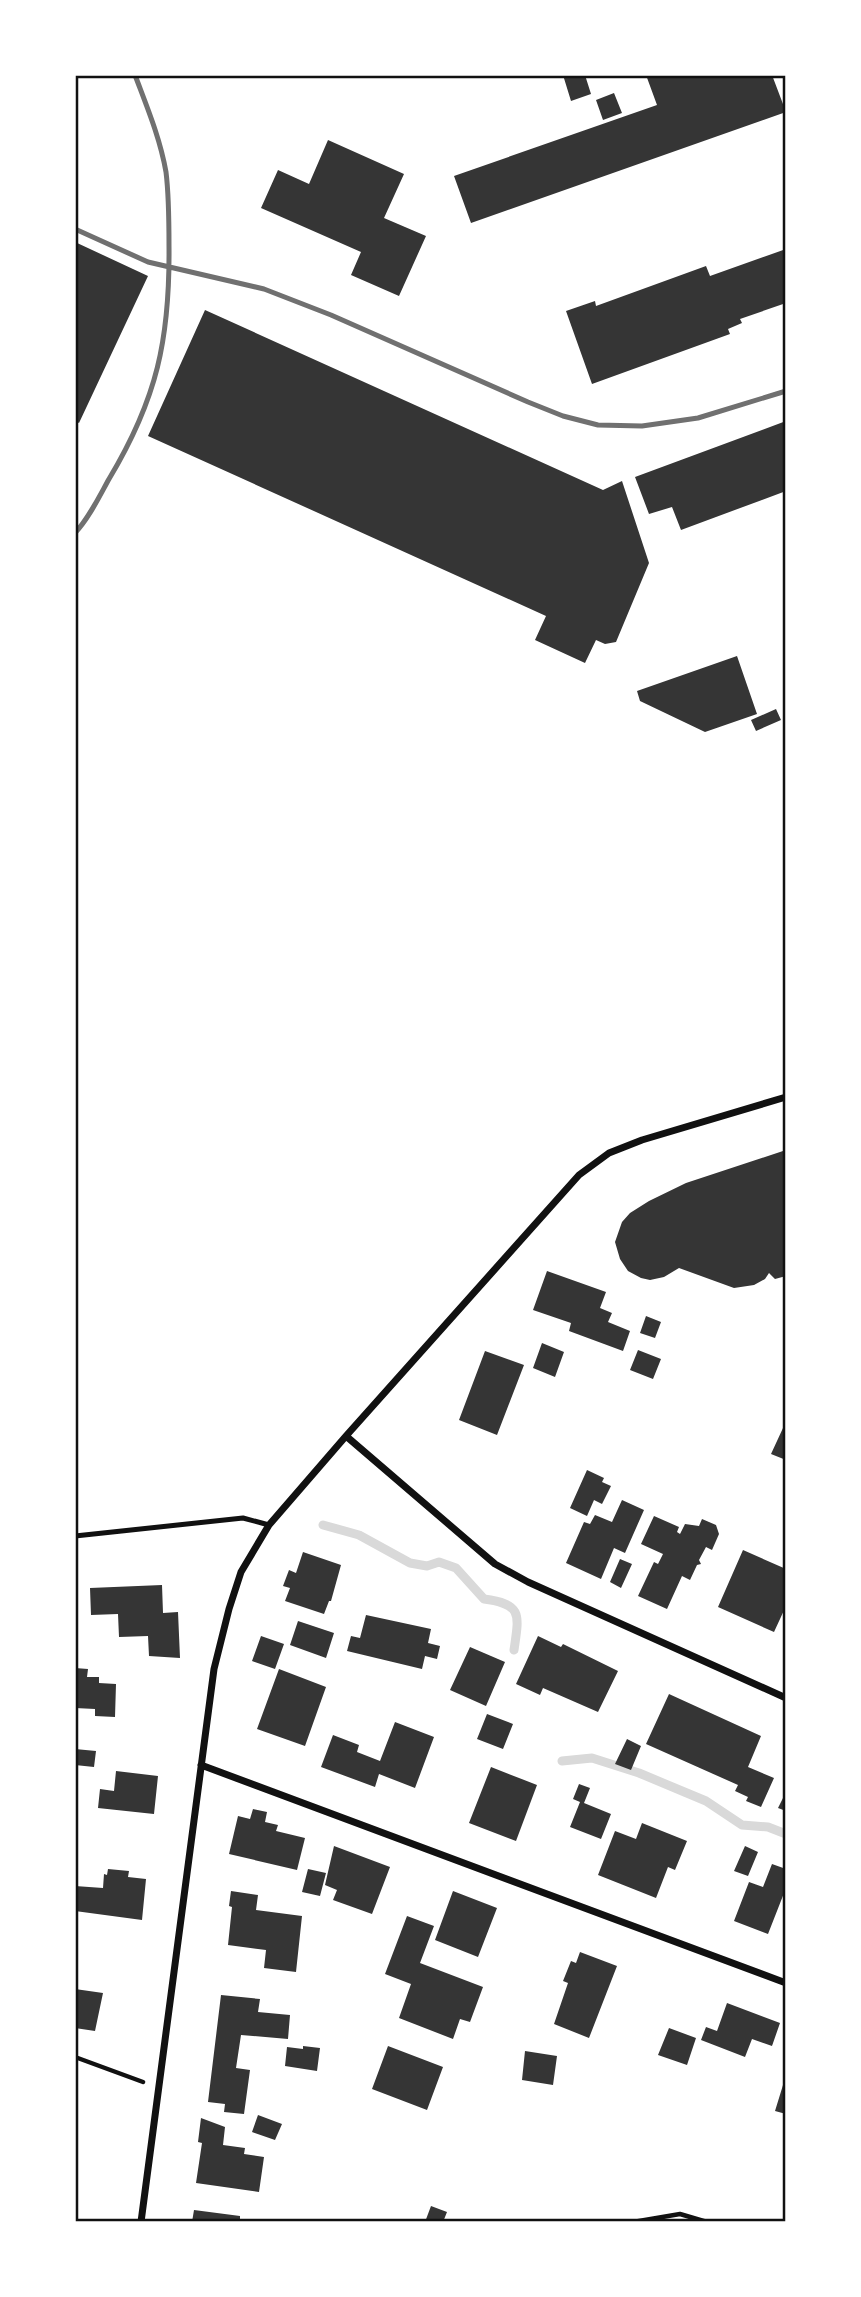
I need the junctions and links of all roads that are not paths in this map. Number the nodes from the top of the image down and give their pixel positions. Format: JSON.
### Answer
{"nodes":[{"id":1,"x":786,"y":1097,"type":"edge"},
{"id":2,"x":346,"y":1436,"type":"junction"},
{"id":3,"x":269,"y":1525,"type":"junction"},
{"id":4,"x":75,"y":1536,"type":"edge"},
{"id":5,"x":786,"y":1698,"type":"edge"},
{"id":6,"x":201,"y":1765,"type":"junction"},
{"id":7,"x":786,"y":1983,"type":"edge"},
{"id":8,"x":141,"y":2222,"type":"edge"}],
"edges":[{"from":1,"to":2,"type":"street"},
{"from":2,"to":3,"type":"street"},
{"from":2,"to":5,"type":"street"},
{"from":3,"to":4,"type":"lane"},
{"from":3,"to":6,"type":"street"},
{"from":6,"to":7,"type":"street"},
{"from":6,"to":8,"type":"street"}]}
